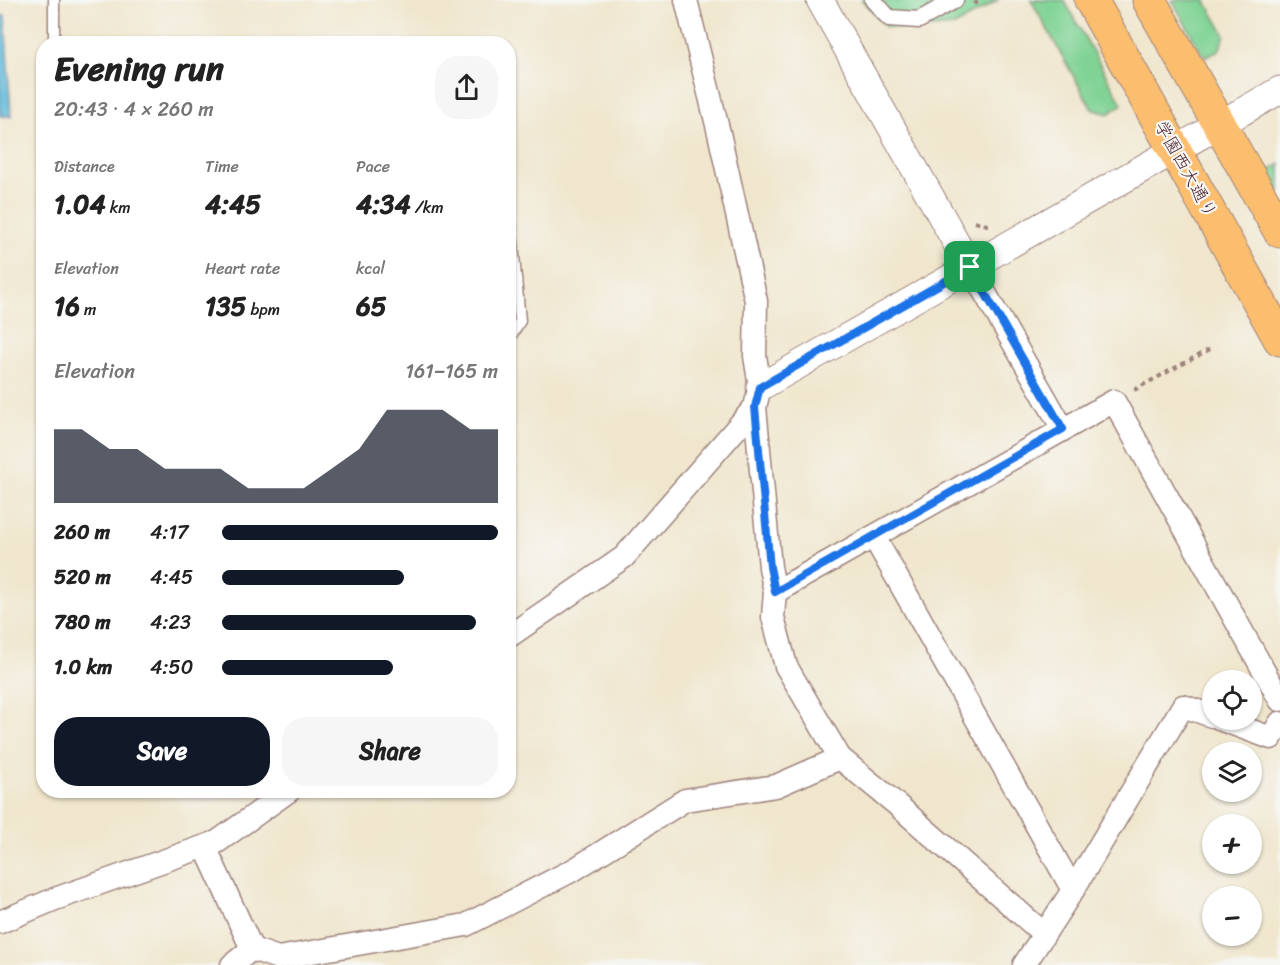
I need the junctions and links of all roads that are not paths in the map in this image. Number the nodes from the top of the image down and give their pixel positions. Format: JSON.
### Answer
{"nodes":[{"id":1,"x":54,"y":0,"type":"edge"},
{"id":2,"x":686,"y":0,"type":"edge"},
{"id":3,"x":820,"y":0,"type":"edge"},
{"id":4,"x":873,"y":0,"type":"edge"},
{"id":5,"x":955,"y":0,"type":"edge"},
{"id":6,"x":1091,"y":0,"type":"edge"},
{"id":7,"x":1149,"y":0,"type":"edge"},
{"id":8,"x":54,"y":36,"type":"edge"},
{"id":9,"x":1280,"y":90,"type":"edge"},
{"id":10,"x":1219,"y":125,"type":"junction"},
{"id":11,"x":1175,"y":150,"type":"junction"},
{"id":12,"x":1280,"y":231,"type":"edge"},
{"id":13,"x":970,"y":267,"type":"junction"},
{"id":14,"x":516,"y":284,"type":"edge"},
{"id":15,"x":516,"y":328,"type":"edge"},
{"id":16,"x":1280,"y":339,"type":"edge"},
{"id":17,"x":758,"y":397,"type":"junction"},
{"id":18,"x":1063,"y":429,"type":"junction"},
{"id":19,"x":874,"y":537,"type":"junction"},
{"id":20,"x":775,"y":592,"type":"junction"},
{"id":21,"x":516,"y":632,"type":"edge"},
{"id":22,"x":1280,"y":700,"type":"edge"},
{"id":23,"x":1202,"y":713,"type":"edge"},
{"id":24,"x":1280,"y":723,"type":"edge"},
{"id":25,"x":1249,"y":730,"type":"edge"},
{"id":26,"x":840,"y":758,"type":"junction"},
{"id":27,"x":279,"y":798,"type":"edge"},
{"id":28,"x":205,"y":847,"type":"junction"},
{"id":29,"x":1073,"y":890,"type":"junction"},
{"id":30,"x":0,"y":921,"type":"edge"},
{"id":31,"x":1044,"y":934,"type":"junction"},
{"id":32,"x":252,"y":949,"type":"junction"},
{"id":33,"x":284,"y":962,"type":"edge"},
{"id":34,"x":232,"y":965,"type":"edge"},
{"id":35,"x":1024,"y":965,"type":"edge"}],
"edges":[{"from":1,"to":8,"type":"lane"},
{"from":2,"to":17,"type":"street"},
{"from":3,"to":13,"type":"street"},
{"from":4,"to":5,"type":"street"},
{"from":6,"to":11,"type":"highway","name":"学園西大通り"},
{"from":7,"to":10,"type":"highway"},
{"from":9,"to":10,"type":"street"},
{"from":10,"to":11,"type":"street"},
{"from":10,"to":12,"type":"highway"},
{"from":11,"to":13,"type":"street"},
{"from":11,"to":16,"type":"highway","name":"学園西大通り"},
{"from":13,"to":17,"type":"street"},
{"from":13,"to":18,"type":"street"},
{"from":14,"to":15,"type":"lane"},
{"from":17,"to":20,"type":"street"},
{"from":17,"to":21,"type":"street"},
{"from":18,"to":19,"type":"street"},
{"from":18,"to":22,"type":"street"},
{"from":19,"to":20,"type":"street"},
{"from":19,"to":29,"type":"street"},
{"from":20,"to":26,"type":"street"},
{"from":23,"to":29,"type":"street"},
{"from":24,"to":25,"type":"street"},
{"from":26,"to":31,"type":"street"},
{"from":26,"to":33,"type":"street"},
{"from":27,"to":28,"type":"street"},
{"from":28,"to":30,"type":"street"},
{"from":28,"to":32,"type":"street"},
{"from":29,"to":31,"type":"street"},
{"from":31,"to":35,"type":"street"},
{"from":32,"to":33,"type":"street"},
{"from":32,"to":34,"type":"street"}]}
